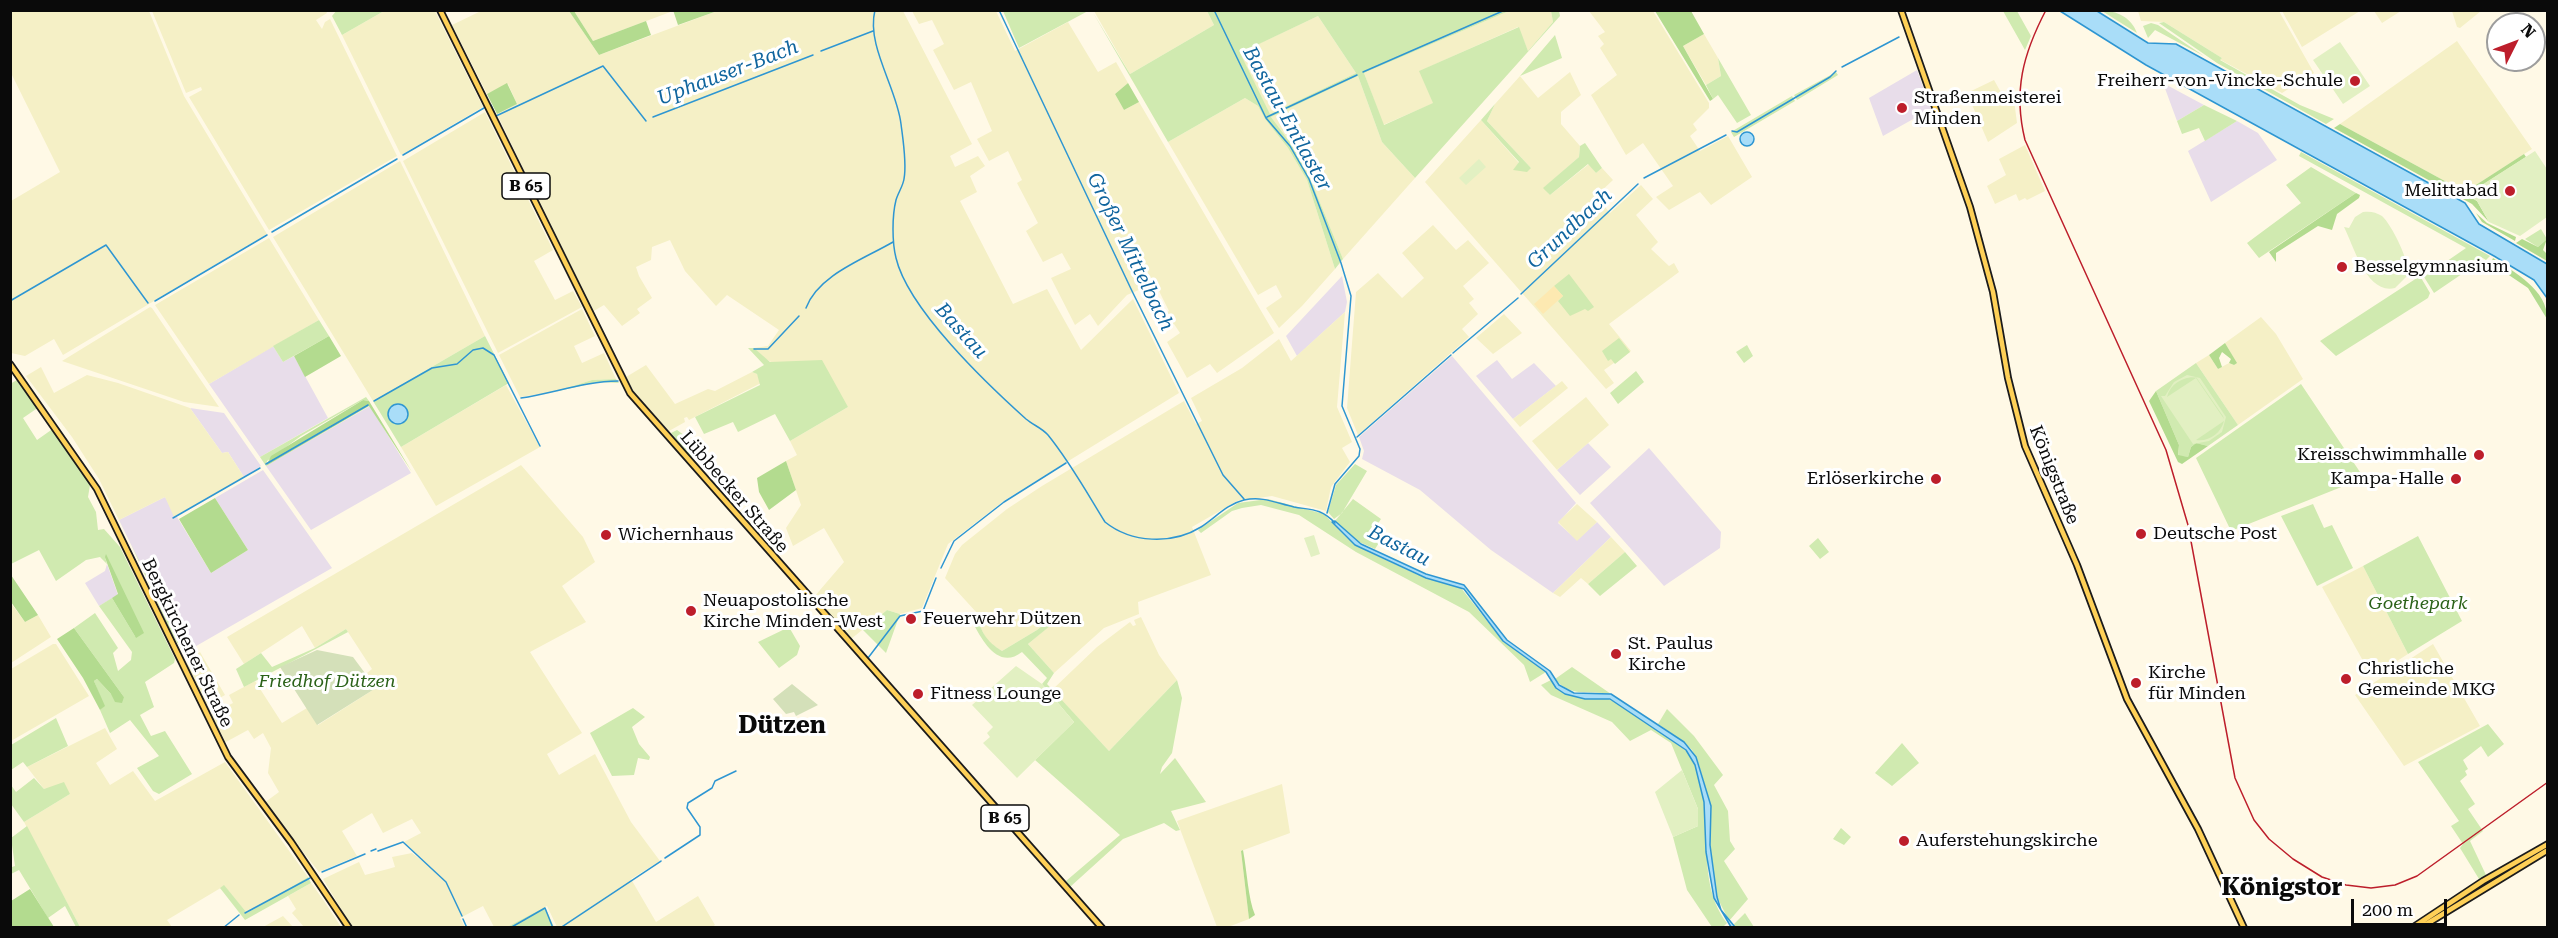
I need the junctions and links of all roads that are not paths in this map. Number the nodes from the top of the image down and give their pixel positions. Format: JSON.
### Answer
{"nodes":[{"id":1,"x":440,"y":10,"type":"edge"},
{"id":2,"x":1901,"y":10,"type":"edge"},
{"id":3,"x":10,"y":364,"type":"edge"},
{"id":4,"x":2547,"y":844,"type":"edge"},
{"id":5,"x":2547,"y":850,"type":"edge"},
{"id":6,"x":349,"y":927,"type":"edge"},
{"id":7,"x":1102,"y":927,"type":"edge"},
{"id":8,"x":2244,"y":927,"type":"edge"},
{"id":9,"x":2412,"y":927,"type":"edge"},
{"id":10,"x":2420,"y":927,"type":"edge"}],
"edges":[{"from":1,"to":7,"type":"main road","name":"Lübbecker Straße","number":"B 65"},
{"from":2,"to":8,"type":"main road","name":"Königstraße"},
{"from":3,"to":6,"type":"main road","name":"Bergkirchener Straße"},
{"from":4,"to":9,"type":"main road"},
{"from":5,"to":10,"type":"main road"}]}
